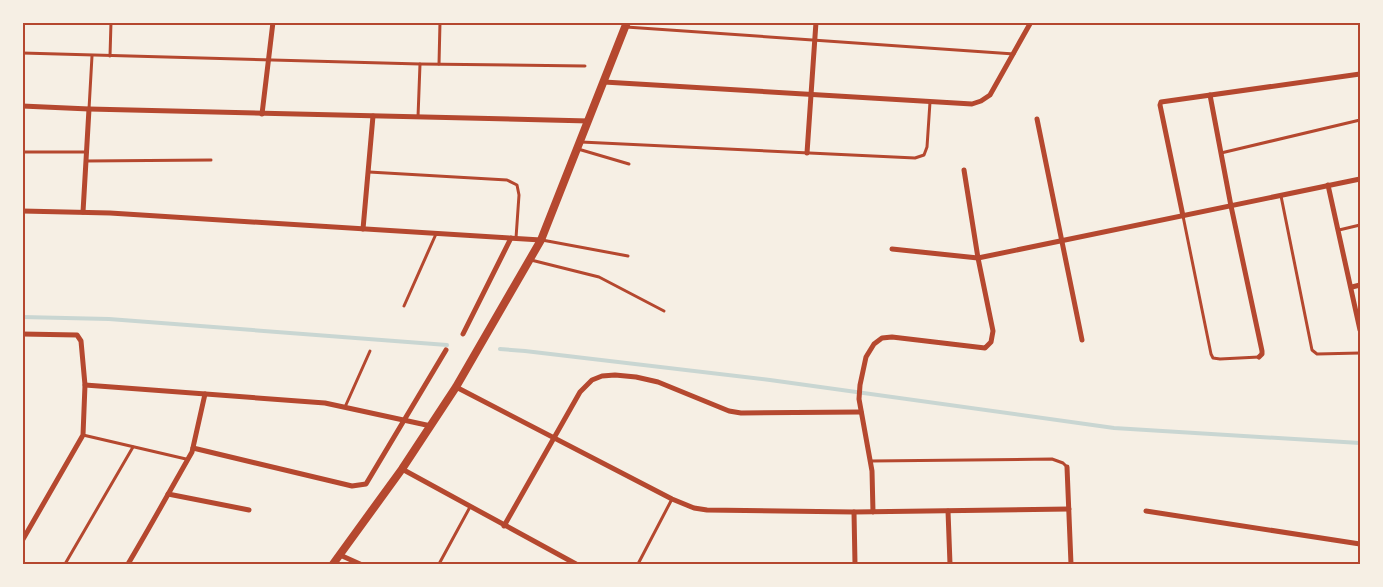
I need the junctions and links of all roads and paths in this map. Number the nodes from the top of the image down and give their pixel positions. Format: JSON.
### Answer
{"nodes":[{"id":1,"x":112,"y":22,"type":"edge"},
{"id":2,"x":273,"y":22,"type":"edge"},
{"id":3,"x":440,"y":22,"type":"edge"},
{"id":4,"x":816,"y":22,"type":"edge"},
{"id":5,"x":1031,"y":22,"type":"edge"},
{"id":6,"x":626,"y":25,"type":"edge"},
{"id":7,"x":815,"y":40,"type":"junction"},
{"id":8,"x":22,"y":53,"type":"edge"},
{"id":9,"x":1014,"y":54,"type":"junction"},
{"id":10,"x":92,"y":56,"type":"junction"},
{"id":11,"x":110,"y":56,"type":"junction"},
{"id":12,"x":268,"y":58,"type":"junction"},
{"id":13,"x":420,"y":64,"type":"junction"},
{"id":14,"x":439,"y":64,"type":"junction"},
{"id":15,"x":585,"y":66,"type":"dead end"},
{"id":16,"x":1360,"y":74,"type":"edge"},
{"id":17,"x":604,"y":82,"type":"junction"},
{"id":18,"x":811,"y":94,"type":"junction"},
{"id":19,"x":1210,"y":95,"type":"junction"},
{"id":20,"x":930,"y":102,"type":"junction"},
{"id":21,"x":22,"y":106,"type":"edge"},
{"id":22,"x":89,"y":109,"type":"junction"},
{"id":23,"x":262,"y":114,"type":"junction"},
{"id":24,"x":373,"y":116,"type":"junction"},
{"id":25,"x":418,"y":118,"type":"junction"},
{"id":26,"x":1037,"y":119,"type":"dead end"},
{"id":27,"x":1360,"y":120,"type":"edge"},
{"id":28,"x":589,"y":122,"type":"junction"},
{"id":29,"x":579,"y":146,"type":"junction"},
{"id":30,"x":22,"y":152,"type":"edge"},
{"id":31,"x":87,"y":152,"type":"junction"},
{"id":32,"x":807,"y":153,"type":"junction"},
{"id":33,"x":1221,"y":153,"type":"junction"},
{"id":34,"x":211,"y":160,"type":"dead end"},
{"id":35,"x":86,"y":161,"type":"junction"},
{"id":36,"x":629,"y":164,"type":"dead end"},
{"id":37,"x":964,"y":170,"type":"dead end"},
{"id":38,"x":368,"y":172,"type":"junction"},
{"id":39,"x":1360,"y":178,"type":"edge"},
{"id":40,"x":1328,"y":186,"type":"junction"},
{"id":41,"x":1281,"y":196,"type":"junction"},
{"id":42,"x":1231,"y":206,"type":"junction"},
{"id":43,"x":22,"y":211,"type":"edge"},
{"id":44,"x":83,"y":212,"type":"junction"},
{"id":45,"x":1183,"y":216,"type":"junction"},
{"id":46,"x":1360,"y":225,"type":"edge"},
{"id":47,"x":363,"y":229,"type":"junction"},
{"id":48,"x":1339,"y":230,"type":"junction"},
{"id":49,"x":436,"y":234,"type":"junction"},
{"id":50,"x":513,"y":238,"type":"junction"},
{"id":51,"x":541,"y":240,"type":"junction"},
{"id":52,"x":1062,"y":242,"type":"junction"},
{"id":53,"x":892,"y":249,"type":"dead end"},
{"id":54,"x":628,"y":256,"type":"dead end"},
{"id":55,"x":978,"y":258,"type":"junction"},
{"id":56,"x":530,"y":260,"type":"junction"},
{"id":57,"x":1360,"y":285,"type":"edge"},
{"id":58,"x":1352,"y":287,"type":"junction"},
{"id":59,"x":404,"y":306,"type":"dead end"},
{"id":60,"x":664,"y":311,"type":"dead end"},
{"id":61,"x":1360,"y":330,"type":"edge"},
{"id":62,"x":22,"y":334,"type":"edge"},
{"id":63,"x":463,"y":334,"type":"dead end"},
{"id":64,"x":1082,"y":340,"type":"dead end"},
{"id":65,"x":370,"y":350,"type":"dead end"},
{"id":66,"x":446,"y":350,"type":"dead end"},
{"id":67,"x":1360,"y":353,"type":"edge"},
{"id":68,"x":1259,"y":357,"type":"joint"},
{"id":69,"x":85,"y":385,"type":"junction"},
{"id":70,"x":456,"y":387,"type":"junction"},
{"id":71,"x":205,"y":394,"type":"junction"},
{"id":72,"x":345,"y":407,"type":"junction"},
{"id":73,"x":861,"y":412,"type":"junction"},
{"id":74,"x":404,"y":420,"type":"junction"},
{"id":75,"x":431,"y":426,"type":"junction"},
{"id":76,"x":83,"y":435,"type":"junction"},
{"id":77,"x":555,"y":438,"type":"junction"},
{"id":78,"x":134,"y":447,"type":"junction"},
{"id":79,"x":193,"y":448,"type":"junction"},
{"id":80,"x":186,"y":459,"type":"junction"},
{"id":81,"x":870,"y":461,"type":"junction"},
{"id":82,"x":1067,"y":467,"type":"joint"},
{"id":83,"x":402,"y":469,"type":"junction"},
{"id":84,"x":168,"y":494,"type":"junction"},
{"id":85,"x":672,"y":499,"type":"junction"},
{"id":86,"x":470,"y":506,"type":"junction"},
{"id":87,"x":1069,"y":509,"type":"junction"},
{"id":88,"x":250,"y":510,"type":"dead end"},
{"id":89,"x":948,"y":511,"type":"junction"},
{"id":90,"x":1146,"y":511,"type":"dead end"},
{"id":91,"x":854,"y":512,"type":"junction"},
{"id":92,"x":873,"y":512,"type":"junction"},
{"id":93,"x":504,"y":526,"type":"junction"},
{"id":94,"x":22,"y":541,"type":"edge"},
{"id":95,"x":1360,"y":544,"type":"edge"},
{"id":96,"x":340,"y":555,"type":"junction"},
{"id":97,"x":65,"y":564,"type":"edge"},
{"id":98,"x":128,"y":564,"type":"edge"},
{"id":99,"x":333,"y":564,"type":"edge"},
{"id":100,"x":360,"y":564,"type":"edge"},
{"id":101,"x":438,"y":564,"type":"edge"},
{"id":102,"x":576,"y":564,"type":"edge"},
{"id":103,"x":638,"y":564,"type":"edge"},
{"id":104,"x":855,"y":564,"type":"edge"},
{"id":105,"x":950,"y":564,"type":"edge"},
{"id":106,"x":1070,"y":564,"type":"edge"}],
"edges":[{"from":1,"to":11,"type":"lane"},
{"from":2,"to":12,"type":"street"},
{"from":3,"to":14,"type":"lane"},
{"from":4,"to":7,"type":"street"},
{"from":5,"to":9,"type":"street"},
{"from":6,"to":7,"type":"lane"},
{"from":6,"to":17,"type":"street"},
{"from":7,"to":9,"type":"lane"},
{"from":7,"to":18,"type":"street"},
{"from":8,"to":10,"type":"lane"},
{"from":9,"to":20,"type":"street"},
{"from":10,"to":11,"type":"lane"},
{"from":10,"to":22,"type":"lane"},
{"from":11,"to":12,"type":"lane"},
{"from":12,"to":13,"type":"lane"},
{"from":12,"to":23,"type":"street"},
{"from":13,"to":14,"type":"lane"},
{"from":13,"to":25,"type":"lane"},
{"from":14,"to":15,"type":"lane"},
{"from":16,"to":19,"type":"street"},
{"from":17,"to":18,"type":"street"},
{"from":17,"to":28,"type":"street"},
{"from":18,"to":20,"type":"street"},
{"from":18,"to":32,"type":"street"},
{"from":19,"to":33,"type":"street"},
{"from":19,"to":45,"type":"street"},
{"from":20,"to":32,"type":"lane"},
{"from":21,"to":22,"type":"street"},
{"from":22,"to":23,"type":"street"},
{"from":22,"to":31,"type":"street"},
{"from":23,"to":24,"type":"street"},
{"from":24,"to":25,"type":"street"},
{"from":24,"to":38,"type":"street"},
{"from":25,"to":28,"type":"street"},
{"from":26,"to":52,"type":"street"},
{"from":27,"to":33,"type":"lane"},
{"from":28,"to":29,"type":"street"},
{"from":29,"to":32,"type":"lane"},
{"from":29,"to":36,"type":"lane"},
{"from":29,"to":51,"type":"street"},
{"from":30,"to":31,"type":"lane"},
{"from":31,"to":35,"type":"street"},
{"from":33,"to":42,"type":"street"},
{"from":34,"to":35,"type":"lane"},
{"from":35,"to":44,"type":"street"},
{"from":37,"to":55,"type":"street"},
{"from":38,"to":47,"type":"street"},
{"from":38,"to":50,"type":"lane"},
{"from":39,"to":40,"type":"street"},
{"from":40,"to":41,"type":"street"},
{"from":40,"to":48,"type":"street"},
{"from":41,"to":42,"type":"street"},
{"from":41,"to":67,"type":"lane"},
{"from":42,"to":45,"type":"street"},
{"from":42,"to":68,"type":"street"},
{"from":43,"to":44,"type":"street"},
{"from":44,"to":47,"type":"street"},
{"from":45,"to":52,"type":"street"},
{"from":45,"to":68,"type":"lane"},
{"from":46,"to":48,"type":"lane"},
{"from":47,"to":49,"type":"street"},
{"from":48,"to":58,"type":"street"},
{"from":49,"to":50,"type":"street"},
{"from":49,"to":59,"type":"lane"},
{"from":50,"to":51,"type":"street"},
{"from":50,"to":63,"type":"street"},
{"from":51,"to":54,"type":"lane"},
{"from":51,"to":56,"type":"street"},
{"from":52,"to":55,"type":"street"},
{"from":52,"to":64,"type":"street"},
{"from":53,"to":55,"type":"street"},
{"from":55,"to":73,"type":"street"},
{"from":56,"to":60,"type":"lane"},
{"from":56,"to":70,"type":"street"},
{"from":57,"to":58,"type":"street"},
{"from":58,"to":61,"type":"street"},
{"from":62,"to":69,"type":"street"},
{"from":65,"to":72,"type":"lane"},
{"from":66,"to":74,"type":"street"},
{"from":69,"to":71,"type":"street"},
{"from":69,"to":76,"type":"street"},
{"from":70,"to":75,"type":"street"},
{"from":70,"to":77,"type":"street"},
{"from":71,"to":72,"type":"street"},
{"from":71,"to":79,"type":"street"},
{"from":72,"to":74,"type":"street"},
{"from":73,"to":77,"type":"street"},
{"from":73,"to":81,"type":"street"},
{"from":74,"to":75,"type":"street"},
{"from":74,"to":79,"type":"street"},
{"from":75,"to":83,"type":"street"},
{"from":76,"to":78,"type":"lane"},
{"from":76,"to":94,"type":"street"},
{"from":77,"to":85,"type":"street"},
{"from":77,"to":93,"type":"street"},
{"from":78,"to":80,"type":"lane"},
{"from":78,"to":97,"type":"lane"},
{"from":79,"to":80,"type":"street"},
{"from":80,"to":84,"type":"street"},
{"from":81,"to":82,"type":"lane"},
{"from":81,"to":92,"type":"street"},
{"from":82,"to":87,"type":"street"},
{"from":83,"to":86,"type":"street"},
{"from":83,"to":96,"type":"street"},
{"from":84,"to":88,"type":"street"},
{"from":84,"to":98,"type":"street"},
{"from":85,"to":91,"type":"street"},
{"from":85,"to":103,"type":"lane"},
{"from":86,"to":93,"type":"street"},
{"from":86,"to":101,"type":"lane"},
{"from":87,"to":89,"type":"street"},
{"from":87,"to":106,"type":"street"},
{"from":89,"to":92,"type":"street"},
{"from":89,"to":105,"type":"street"},
{"from":90,"to":95,"type":"street"},
{"from":91,"to":92,"type":"street"},
{"from":91,"to":104,"type":"street"},
{"from":93,"to":102,"type":"street"},
{"from":96,"to":99,"type":"street"},
{"from":96,"to":100,"type":"street"}]}
